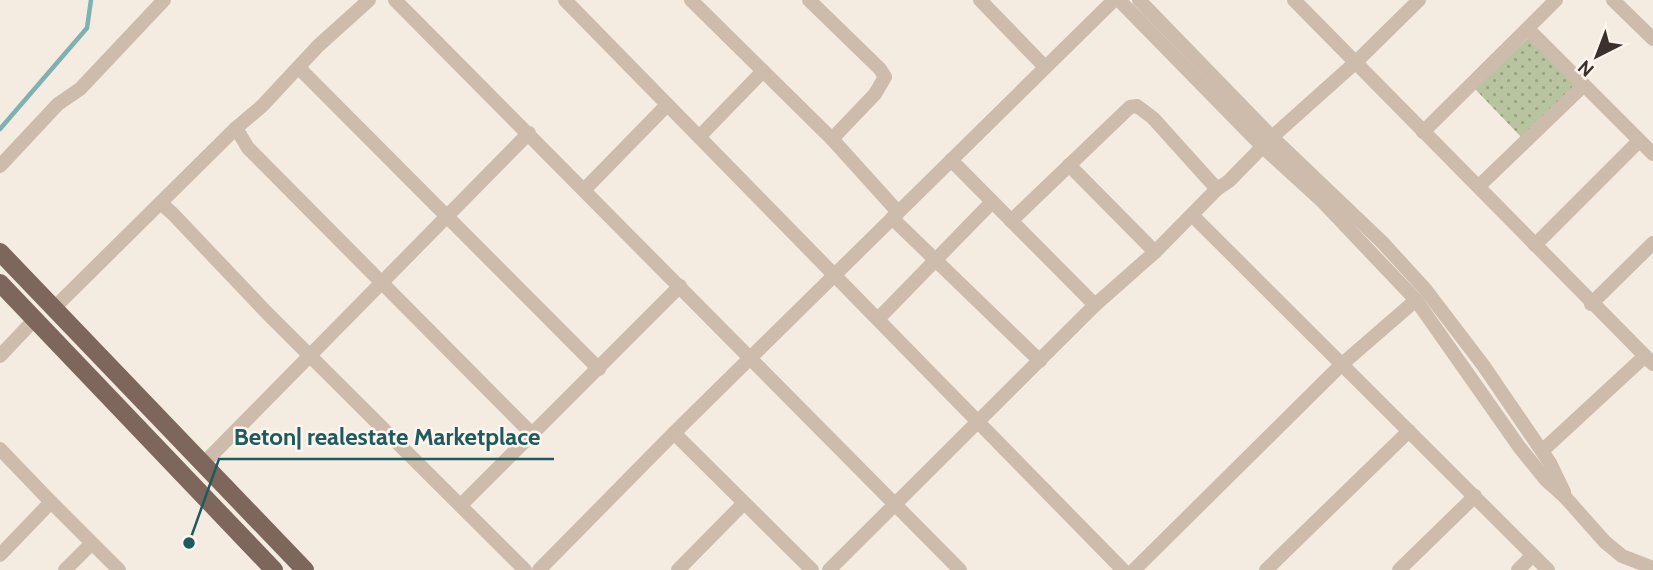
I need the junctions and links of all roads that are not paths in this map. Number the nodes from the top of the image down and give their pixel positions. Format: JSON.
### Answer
{"nodes":[{"id":1,"x":163,"y":0,"type":"edge"},
{"id":2,"x":369,"y":0,"type":"edge"},
{"id":3,"x":395,"y":0,"type":"edge"},
{"id":4,"x":565,"y":0,"type":"edge"},
{"id":5,"x":691,"y":0,"type":"edge"},
{"id":6,"x":809,"y":0,"type":"edge"},
{"id":7,"x":979,"y":0,"type":"edge"},
{"id":8,"x":1117,"y":0,"type":"edge"},
{"id":9,"x":1139,"y":0,"type":"edge"},
{"id":10,"x":1294,"y":0,"type":"edge"},
{"id":11,"x":1419,"y":0,"type":"edge"},
{"id":12,"x":1556,"y":0,"type":"edge"},
{"id":13,"x":1613,"y":0,"type":"edge"},
{"id":14,"x":1528,"y":29,"type":"junction"},
{"id":15,"x":1653,"y":39,"type":"edge"},
{"id":16,"x":1356,"y":62,"type":"junction"},
{"id":17,"x":1045,"y":67,"type":"junction"},
{"id":18,"x":299,"y":68,"type":"junction"},
{"id":19,"x":763,"y":71,"type":"junction"},
{"id":20,"x":1584,"y":85,"type":"junction"},
{"id":21,"x":667,"y":105,"type":"junction"},
{"id":22,"x":236,"y":128,"type":"junction"},
{"id":23,"x":1423,"y":132,"type":"junction"},
{"id":24,"x":529,"y":133,"type":"junction"},
{"id":25,"x":699,"y":137,"type":"junction"},
{"id":26,"x":832,"y":139,"type":"junction"},
{"id":27,"x":1639,"y":141,"type":"junction"},
{"id":28,"x":1268,"y":142,"type":"junction"},
{"id":29,"x":1653,"y":154,"type":"edge"},
{"id":30,"x":951,"y":160,"type":"junction"},
{"id":31,"x":1069,"y":165,"type":"junction"},
{"id":32,"x":0,"y":166,"type":"edge"},
{"id":33,"x":1479,"y":186,"type":"junction"},
{"id":34,"x":584,"y":189,"type":"junction"},
{"id":35,"x":1217,"y":189,"type":"junction"},
{"id":36,"x":992,"y":202,"type":"junction"},
{"id":37,"x":159,"y":205,"type":"junction"},
{"id":38,"x":446,"y":215,"type":"junction"},
{"id":39,"x":895,"y":215,"type":"junction"},
{"id":40,"x":1192,"y":215,"type":"junction"},
{"id":41,"x":1011,"y":221,"type":"junction"},
{"id":42,"x":1653,"y":243,"type":"edge"},
{"id":43,"x":1535,"y":245,"type":"junction"},
{"id":44,"x":1155,"y":252,"type":"junction"},
{"id":45,"x":0,"y":253,"type":"edge"},
{"id":46,"x":936,"y":260,"type":"junction"},
{"id":47,"x":836,"y":275,"type":"junction"},
{"id":48,"x":382,"y":281,"type":"junction"},
{"id":49,"x":0,"y":283,"type":"edge"},
{"id":50,"x":680,"y":286,"type":"junction"},
{"id":51,"x":1416,"y":300,"type":"junction"},
{"id":52,"x":1591,"y":304,"type":"junction"},
{"id":53,"x":1095,"y":305,"type":"junction"},
{"id":54,"x":53,"y":309,"type":"junction"},
{"id":55,"x":879,"y":318,"type":"junction"},
{"id":56,"x":35,"y":319,"type":"junction"},
{"id":57,"x":0,"y":356,"type":"edge"},
{"id":58,"x":311,"y":356,"type":"junction"},
{"id":59,"x":752,"y":358,"type":"junction"},
{"id":60,"x":1649,"y":360,"type":"edge"},
{"id":61,"x":1040,"y":361,"type":"junction"},
{"id":62,"x":1341,"y":365,"type":"junction"},
{"id":63,"x":599,"y":369,"type":"junction"},
{"id":64,"x":979,"y":421,"type":"junction"},
{"id":65,"x":1409,"y":431,"type":"junction"},
{"id":66,"x":532,"y":433,"type":"junction"},
{"id":67,"x":674,"y":433,"type":"junction"},
{"id":68,"x":0,"y":449,"type":"edge"},
{"id":69,"x":1542,"y":452,"type":"junction"},
{"id":70,"x":203,"y":464,"type":"junction"},
{"id":71,"x":1475,"y":496,"type":"junction"},
{"id":72,"x":1566,"y":497,"type":"junction"},
{"id":73,"x":51,"y":502,"type":"junction"},
{"id":74,"x":744,"y":503,"type":"junction"},
{"id":75,"x":896,"y":503,"type":"junction"},
{"id":76,"x":461,"y":505,"type":"junction"},
{"id":77,"x":91,"y":544,"type":"junction"},
{"id":78,"x":0,"y":555,"type":"edge"},
{"id":79,"x":1533,"y":555,"type":"junction"},
{"id":80,"x":1622,"y":556,"type":"junction"},
{"id":81,"x":1653,"y":568,"type":"edge"},
{"id":82,"x":65,"y":570,"type":"edge"},
{"id":83,"x":119,"y":570,"type":"edge"},
{"id":84,"x":274,"y":570,"type":"edge"},
{"id":85,"x":305,"y":570,"type":"edge"},
{"id":86,"x":525,"y":570,"type":"edge"},
{"id":87,"x":539,"y":570,"type":"edge"},
{"id":88,"x":678,"y":570,"type":"edge"},
{"id":89,"x":812,"y":570,"type":"edge"},
{"id":90,"x":829,"y":570,"type":"edge"},
{"id":91,"x":960,"y":570,"type":"edge"},
{"id":92,"x":1123,"y":570,"type":"edge"},
{"id":93,"x":1134,"y":570,"type":"edge"},
{"id":94,"x":1266,"y":570,"type":"edge"},
{"id":95,"x":1399,"y":570,"type":"edge"},
{"id":96,"x":1518,"y":570,"type":"edge"},
{"id":97,"x":1548,"y":570,"type":"edge"},
{"id":98,"x":1628,"y":570,"type":"edge"}],
"edges":[{"from":1,"to":32,"type":"street"},
{"from":2,"to":18,"type":"street"},
{"from":3,"to":24,"type":"street"},
{"from":4,"to":21,"type":"street"},
{"from":5,"to":19,"type":"street"},
{"from":6,"to":26,"type":"street"},
{"from":7,"to":17,"type":"street"},
{"from":8,"to":17,"type":"street"},
{"from":8,"to":28,"type":"street"},
{"from":9,"to":28,"type":"street"},
{"from":10,"to":16,"type":"street"},
{"from":11,"to":16,"type":"street"},
{"from":12,"to":14,"type":"street"},
{"from":13,"to":15,"type":"street"},
{"from":14,"to":20,"type":"street"},
{"from":14,"to":23,"type":"street"},
{"from":16,"to":23,"type":"street"},
{"from":16,"to":28,"type":"street"},
{"from":17,"to":30,"type":"street"},
{"from":18,"to":22,"type":"street"},
{"from":18,"to":38,"type":"street"},
{"from":19,"to":25,"type":"street"},
{"from":19,"to":26,"type":"street"},
{"from":20,"to":27,"type":"street"},
{"from":20,"to":33,"type":"street"},
{"from":21,"to":25,"type":"street"},
{"from":21,"to":34,"type":"street"},
{"from":22,"to":37,"type":"street"},
{"from":22,"to":48,"type":"street"},
{"from":23,"to":33,"type":"street"},
{"from":24,"to":34,"type":"street"},
{"from":24,"to":38,"type":"street"},
{"from":25,"to":47,"type":"street"},
{"from":26,"to":39,"type":"street"},
{"from":27,"to":29,"type":"street"},
{"from":27,"to":43,"type":"street"},
{"from":28,"to":35,"type":"street"},
{"from":28,"to":51,"type":"street"},
{"from":28,"to":69,"type":"street"},
{"from":30,"to":36,"type":"street"},
{"from":30,"to":39,"type":"street"},
{"from":31,"to":35,"type":"street"},
{"from":31,"to":41,"type":"street"},
{"from":31,"to":44,"type":"street"},
{"from":33,"to":43,"type":"street"},
{"from":34,"to":50,"type":"street"},
{"from":35,"to":40,"type":"street"},
{"from":36,"to":41,"type":"street"},
{"from":36,"to":46,"type":"street"},
{"from":37,"to":54,"type":"street"},
{"from":37,"to":58,"type":"street"},
{"from":38,"to":48,"type":"street"},
{"from":38,"to":63,"type":"street"},
{"from":39,"to":46,"type":"street"},
{"from":39,"to":47,"type":"street"},
{"from":40,"to":44,"type":"street"},
{"from":40,"to":62,"type":"street"},
{"from":41,"to":53,"type":"street"},
{"from":42,"to":52,"type":"street"},
{"from":43,"to":52,"type":"street"},
{"from":44,"to":53,"type":"street"},
{"from":45,"to":54,"type":"main road"},
{"from":46,"to":55,"type":"street"},
{"from":46,"to":61,"type":"street"},
{"from":47,"to":55,"type":"street"},
{"from":47,"to":59,"type":"street"},
{"from":48,"to":58,"type":"street"},
{"from":48,"to":66,"type":"street"},
{"from":49,"to":56,"type":"main road"},
{"from":50,"to":59,"type":"street"},
{"from":50,"to":63,"type":"street"},
{"from":51,"to":62,"type":"street"},
{"from":51,"to":72,"type":"street"},
{"from":52,"to":60,"type":"street"},
{"from":53,"to":61,"type":"street"},
{"from":54,"to":70,"type":"main road"},
{"from":55,"to":64,"type":"street"},
{"from":56,"to":57,"type":"street"},
{"from":56,"to":84,"type":"main road"},
{"from":58,"to":70,"type":"street"},
{"from":58,"to":76,"type":"street"},
{"from":59,"to":67,"type":"street"},
{"from":59,"to":75,"type":"street"},
{"from":60,"to":69,"type":"street"},
{"from":61,"to":64,"type":"street"},
{"from":62,"to":65,"type":"street"},
{"from":62,"to":93,"type":"street"},
{"from":63,"to":66,"type":"street"},
{"from":64,"to":75,"type":"street"},
{"from":64,"to":92,"type":"street"},
{"from":65,"to":71,"type":"street"},
{"from":65,"to":94,"type":"street"},
{"from":66,"to":76,"type":"street"},
{"from":67,"to":74,"type":"street"},
{"from":67,"to":87,"type":"street"},
{"from":68,"to":73,"type":"street"},
{"from":69,"to":72,"type":"street"},
{"from":70,"to":85,"type":"main road"},
{"from":71,"to":79,"type":"street"},
{"from":71,"to":95,"type":"street"},
{"from":72,"to":80,"type":"street"},
{"from":73,"to":77,"type":"street"},
{"from":73,"to":78,"type":"street"},
{"from":74,"to":88,"type":"street"},
{"from":74,"to":89,"type":"street"},
{"from":75,"to":90,"type":"street"},
{"from":75,"to":91,"type":"street"},
{"from":76,"to":86,"type":"street"},
{"from":77,"to":82,"type":"street"},
{"from":77,"to":83,"type":"street"},
{"from":79,"to":96,"type":"street"},
{"from":79,"to":97,"type":"street"},
{"from":80,"to":81,"type":"street"},
{"from":80,"to":98,"type":"street"}]}
